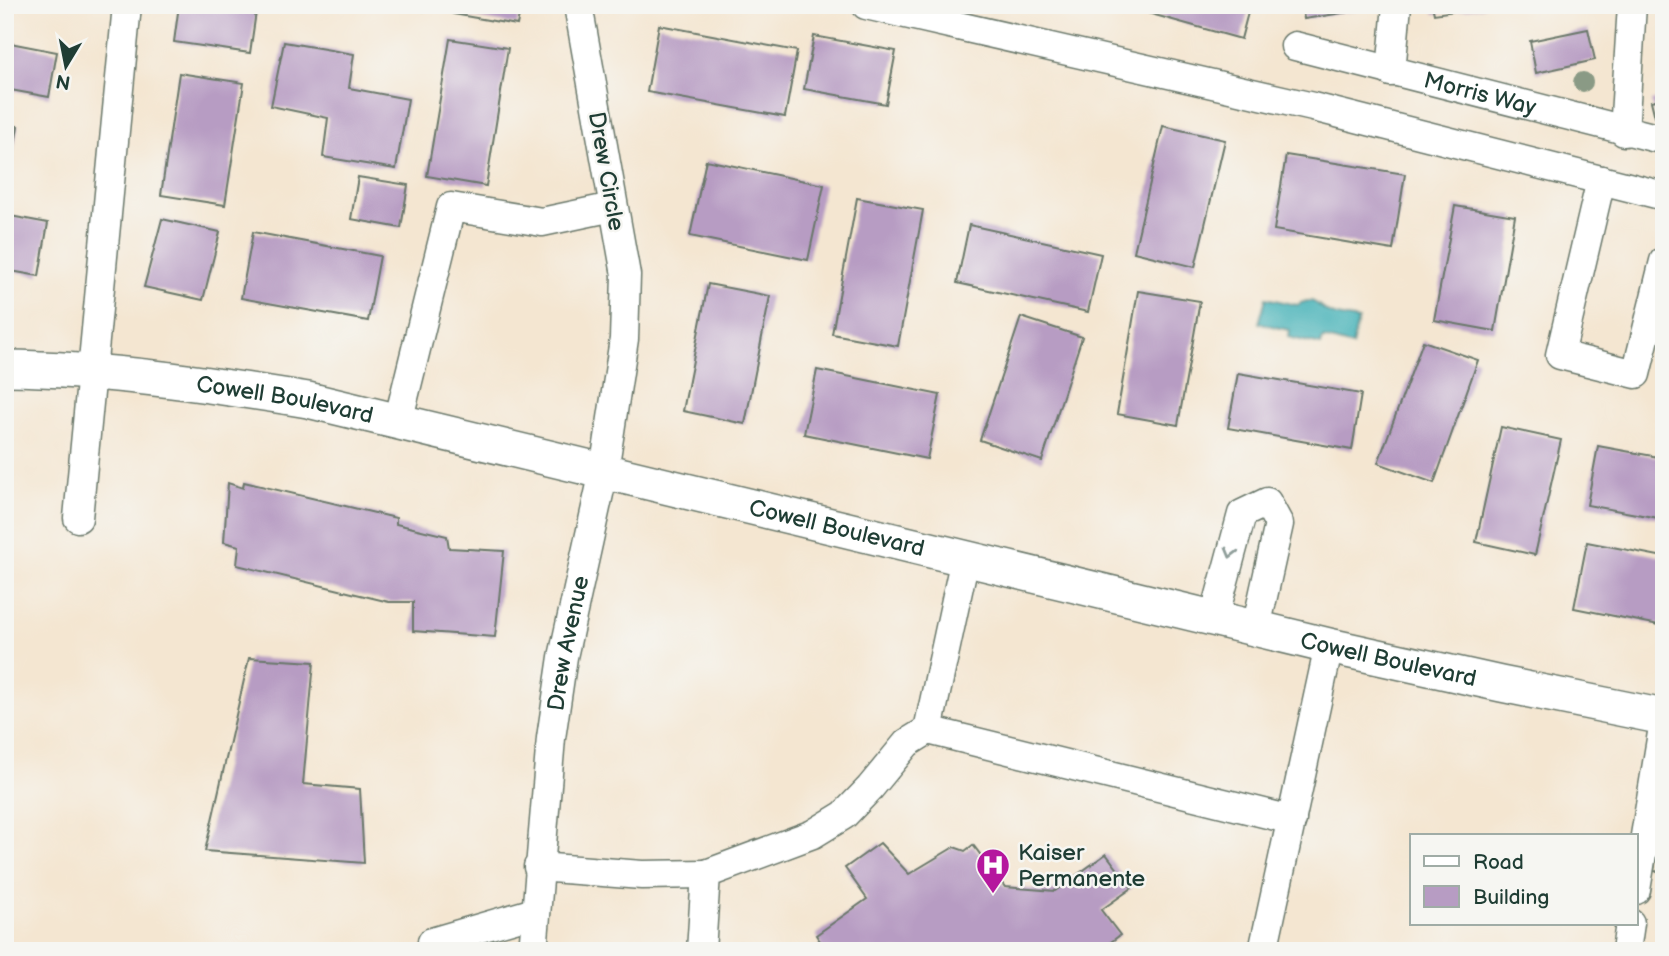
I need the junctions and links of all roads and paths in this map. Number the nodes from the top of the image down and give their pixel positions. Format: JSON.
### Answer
{"nodes":[{"id":1,"x":127,"y":5,"type":"edge"},
{"id":2,"x":578,"y":5,"type":"edge"},
{"id":3,"x":866,"y":5,"type":"edge"},
{"id":4,"x":1397,"y":5,"type":"edge"},
{"id":5,"x":1632,"y":5,"type":"edge"},
{"id":6,"x":1295,"y":46,"type":"dead end"},
{"id":7,"x":1391,"y":72,"type":"junction"},
{"id":8,"x":1624,"y":132,"type":"junction"},
{"id":9,"x":1664,"y":141,"type":"edge"},
{"id":10,"x":1601,"y":180,"type":"junction"},
{"id":11,"x":1664,"y":196,"type":"edge"},
{"id":12,"x":613,"y":207,"type":"junction"},
{"id":13,"x":1664,"y":261,"type":"edge"},
{"id":14,"x":624,"y":339,"type":"joint"},
{"id":15,"x":5,"y":368,"type":"edge"},
{"id":16,"x":93,"y":372,"type":"junction"},
{"id":17,"x":398,"y":422,"type":"junction"},
{"id":18,"x":604,"y":471,"type":"junction"},
{"id":19,"x":78,"y":518,"type":"dead end"},
{"id":20,"x":965,"y":558,"type":"junction"},
{"id":21,"x":1214,"y":618,"type":"junction"},
{"id":22,"x":1256,"y":628,"type":"junction"},
{"id":23,"x":1329,"y":646,"type":"junction"},
{"id":24,"x":1664,"y":719,"type":"edge"},
{"id":25,"x":928,"y":730,"type":"junction"},
{"id":26,"x":1292,"y":820,"type":"junction"},
{"id":27,"x":538,"y":867,"type":"junction"},
{"id":28,"x":706,"y":874,"type":"junction"},
{"id":29,"x":1638,"y":878,"type":"edge"},
{"id":30,"x":535,"y":912,"type":"junction"},
{"id":31,"x":1630,"y":925,"type":"edge"},
{"id":32,"x":432,"y":942,"type":"dead end"},
{"id":33,"x":533,"y":951,"type":"edge"},
{"id":34,"x":701,"y":951,"type":"edge"},
{"id":35,"x":1263,"y":951,"type":"edge"},
{"id":36,"x":1626,"y":951,"type":"edge"}],
"edges":[{"from":1,"to":16,"type":"street"},
{"from":2,"to":12,"type":"street","name":"Drew Circle"},
{"from":3,"to":10,"type":"street"},
{"from":4,"to":7,"type":"street"},
{"from":5,"to":8,"type":"street"},
{"from":6,"to":7,"type":"street","name":"Morris Way"},
{"from":7,"to":8,"type":"street","name":"Morris Way"},
{"from":8,"to":9,"type":"street","name":"Morris Way"},
{"from":10,"to":11,"type":"street"},
{"from":10,"to":13,"type":"street"},
{"from":12,"to":14,"type":"street","name":"Drew Circle"},
{"from":12,"to":17,"type":"street"},
{"from":14,"to":18,"type":"street","name":"Drew Avenue"},
{"from":15,"to":16,"type":"main road","name":"Cowell Boulevard"},
{"from":16,"to":17,"type":"main road","name":"Cowell Boulevard"},
{"from":16,"to":19,"type":"street"},
{"from":17,"to":18,"type":"main road","name":"Cowell Boulevard"},
{"from":18,"to":20,"type":"main road","name":"Cowell Boulevard"},
{"from":18,"to":27,"type":"street","name":"Drew Avenue"},
{"from":20,"to":21,"type":"main road","name":"Cowell Boulevard"},
{"from":20,"to":25,"type":"street"},
{"from":21,"to":22,"type":"main road","name":"Cowell Boulevard"},
{"from":22,"to":21,"type":"street","one_way":true},
{"from":22,"to":23,"type":"main road","name":"Cowell Boulevard"},
{"from":23,"to":24,"type":"main road","name":"Cowell Boulevard"},
{"from":23,"to":26,"type":"street"},
{"from":24,"to":29,"type":"street"},
{"from":25,"to":26,"type":"street"},
{"from":25,"to":28,"type":"street"},
{"from":26,"to":35,"type":"street"},
{"from":27,"to":28,"type":"street"},
{"from":27,"to":30,"type":"street","name":"Drew Avenue"},
{"from":28,"to":34,"type":"street"},
{"from":30,"to":32,"type":"street"},
{"from":30,"to":33,"type":"street","name":"Drew Avenue"},
{"from":31,"to":36,"type":"street"}]}
